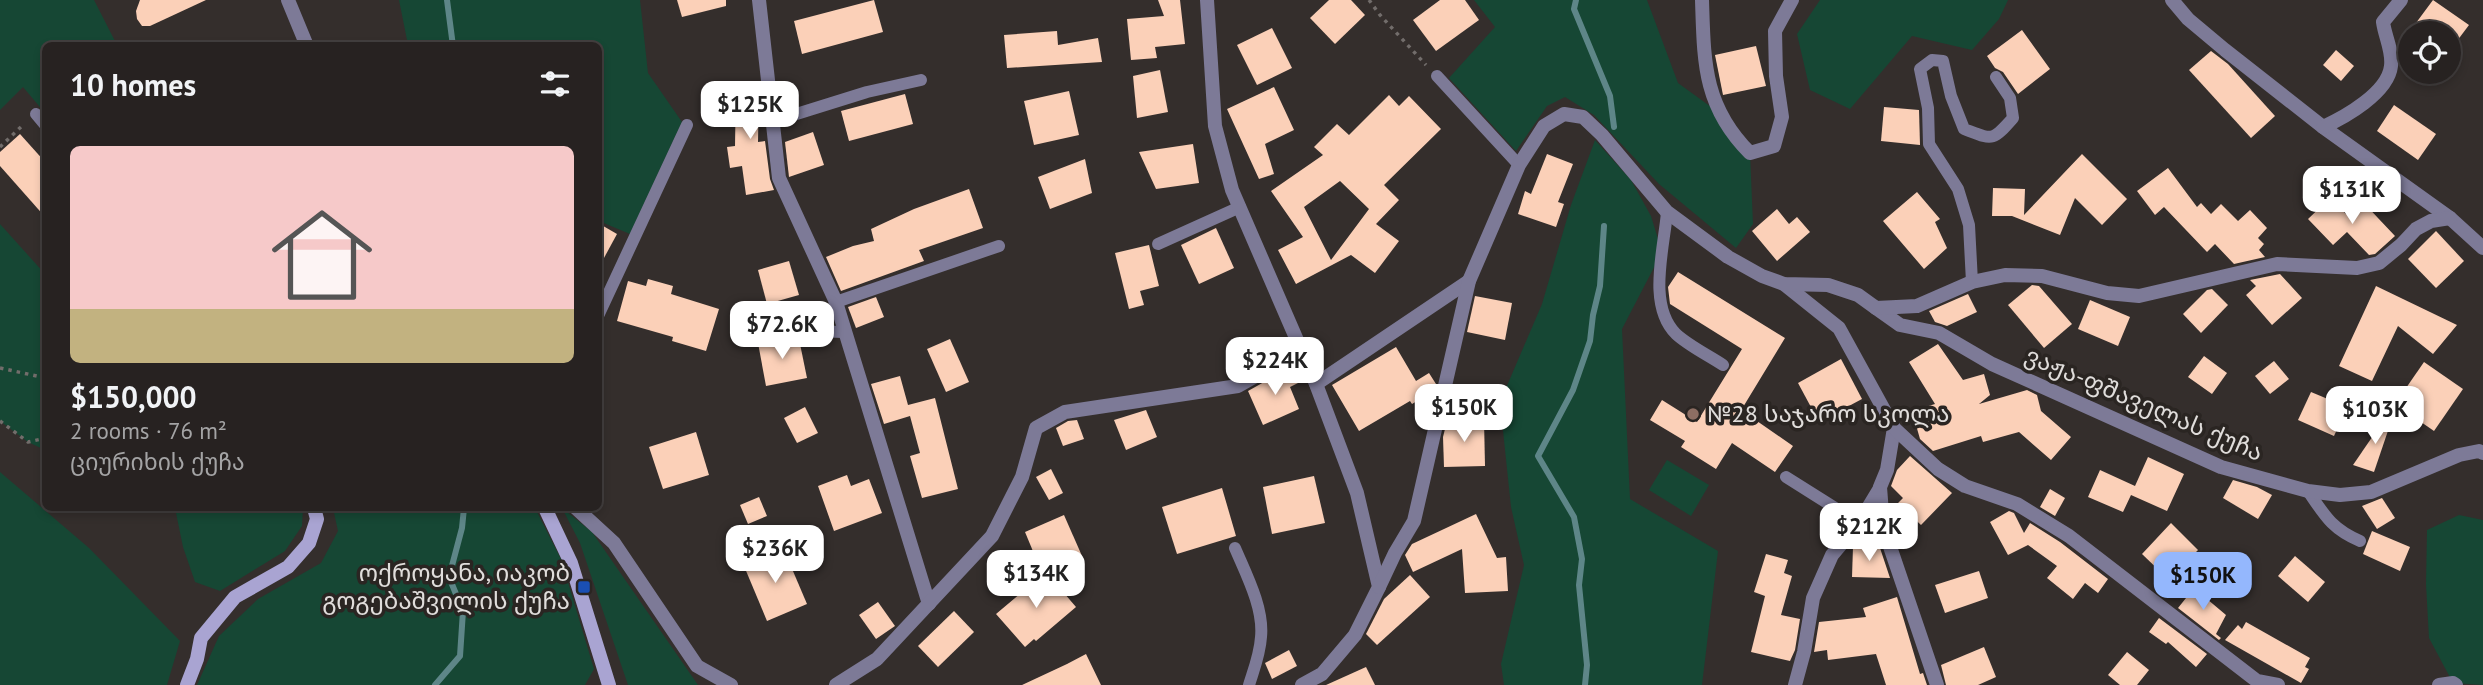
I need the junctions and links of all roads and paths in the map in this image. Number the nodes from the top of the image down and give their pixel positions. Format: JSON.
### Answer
{"nodes":[{"id":1,"x":288,"y":0,"type":"edge"},
{"id":2,"x":759,"y":0,"type":"edge"},
{"id":3,"x":1207,"y":0,"type":"edge"},
{"id":4,"x":1369,"y":0,"type":"edge"},
{"id":5,"x":1702,"y":0,"type":"edge"},
{"id":6,"x":1792,"y":0,"type":"edge"},
{"id":7,"x":2172,"y":0,"type":"edge"},
{"id":8,"x":2401,"y":0,"type":"edge"},
{"id":9,"x":305,"y":42,"type":"edge"},
{"id":10,"x":1437,"y":76,"type":"joint"},
{"id":11,"x":1996,"y":77,"type":"dead end"},
{"id":12,"x":921,"y":80,"type":"dead end"},
{"id":13,"x":36,"y":114,"type":"joint"},
{"id":14,"x":42,"y":121,"type":"edge"},
{"id":15,"x":774,"y":121,"type":"junction"},
{"id":16,"x":687,"y":125,"type":"dead end"},
{"id":17,"x":2323,"y":128,"type":"junction"},
{"id":18,"x":0,"y":146,"type":"edge"},
{"id":19,"x":1520,"y":165,"type":"junction"},
{"id":20,"x":1240,"y":207,"type":"junction"},
{"id":21,"x":1667,"y":212,"type":"junction"},
{"id":22,"x":2450,"y":218,"type":"junction"},
{"id":23,"x":1158,"y":244,"type":"dead end"},
{"id":24,"x":999,"y":246,"type":"dead end"},
{"id":25,"x":2483,"y":248,"type":"edge"},
{"id":26,"x":1469,"y":281,"type":"junction"},
{"id":27,"x":1972,"y":282,"type":"junction"},
{"id":28,"x":1784,"y":284,"type":"junction"},
{"id":29,"x":836,"y":302,"type":"junction"},
{"id":30,"x":602,"y":307,"type":"edge"},
{"id":31,"x":1876,"y":308,"type":"junction"},
{"id":32,"x":747,"y":329,"type":"dead end"},
{"id":33,"x":844,"y":332,"type":"junction"},
{"id":34,"x":1301,"y":349,"type":"junction"},
{"id":35,"x":1723,"y":365,"type":"dead end"},
{"id":36,"x":0,"y":368,"type":"edge"},
{"id":37,"x":42,"y":377,"type":"edge"},
{"id":38,"x":1315,"y":384,"type":"junction"},
{"id":39,"x":0,"y":421,"type":"edge"},
{"id":40,"x":1894,"y":428,"type":"junction"},
{"id":41,"x":42,"y":439,"type":"edge"},
{"id":42,"x":2483,"y":453,"type":"edge"},
{"id":43,"x":1786,"y":477,"type":"dead end"},
{"id":44,"x":1880,"y":487,"type":"junction"},
{"id":45,"x":2308,"y":491,"type":"junction"},
{"id":46,"x":315,"y":511,"type":"edge"},
{"id":47,"x":546,"y":511,"type":"edge"},
{"id":48,"x":579,"y":511,"type":"edge"},
{"id":49,"x":1859,"y":523,"type":"junction"},
{"id":50,"x":2360,"y":541,"type":"dead end"},
{"id":51,"x":1235,"y":548,"type":"dead end"},
{"id":52,"x":1378,"y":587,"type":"junction"},
{"id":53,"x":929,"y":604,"type":"junction"},
{"id":54,"x":728,"y":684,"type":"edge"},
{"id":55,"x":187,"y":685,"type":"edge"},
{"id":56,"x":609,"y":685,"type":"edge"},
{"id":57,"x":836,"y":685,"type":"edge"},
{"id":58,"x":1249,"y":685,"type":"edge"},
{"id":59,"x":1302,"y":685,"type":"edge"},
{"id":60,"x":1795,"y":685,"type":"edge"},
{"id":61,"x":1937,"y":685,"type":"edge"},
{"id":62,"x":2278,"y":685,"type":"edge"},
{"id":63,"x":2438,"y":685,"type":"edge"},
{"id":64,"x":2456,"y":685,"type":"edge"}],
"edges":[{"from":1,"to":9,"type":"street"},
{"from":2,"to":15,"type":"street"},
{"from":3,"to":20,"type":"street"},
{"from":4,"to":10,"type":"path"},
{"from":5,"to":6,"type":"street"},
{"from":7,"to":17,"type":"street"},
{"from":8,"to":17,"type":"street"},
{"from":10,"to":19,"type":"lane"},
{"from":11,"to":27,"type":"lane"},
{"from":12,"to":15,"type":"lane"},
{"from":13,"to":14,"type":"lane"},
{"from":13,"to":18,"type":"path"},
{"from":15,"to":29,"type":"street"},
{"from":16,"to":30,"type":"lane"},
{"from":17,"to":22,"type":"street"},
{"from":19,"to":21,"type":"street"},
{"from":19,"to":26,"type":"street"},
{"from":20,"to":23,"type":"lane"},
{"from":20,"to":34,"type":"street"},
{"from":21,"to":28,"type":"street"},
{"from":21,"to":35,"type":"lane"},
{"from":22,"to":25,"type":"street"},
{"from":22,"to":27,"type":"street"},
{"from":24,"to":29,"type":"lane"},
{"from":26,"to":38,"type":"street"},
{"from":26,"to":52,"type":"street"},
{"from":27,"to":31,"type":"street"},
{"from":28,"to":31,"type":"street","name":"ვაჟა-ფშაველას ქუჩა"},
{"from":28,"to":40,"type":"street"},
{"from":29,"to":33,"type":"street"},
{"from":31,"to":45,"type":"street","name":"ვაჟა-ფშაველას ქუჩა"},
{"from":32,"to":33,"type":"lane"},
{"from":33,"to":53,"type":"street"},
{"from":34,"to":38,"type":"street"},
{"from":34,"to":53,"type":"street"},
{"from":36,"to":37,"type":"path"},
{"from":38,"to":52,"type":"street"},
{"from":39,"to":41,"type":"path"},
{"from":40,"to":44,"type":"street"},
{"from":40,"to":62,"type":"street"},
{"from":42,"to":45,"type":"street","name":"ვაჟა-ფშაველას ქუჩა"},
{"from":43,"to":49,"type":"lane"},
{"from":44,"to":49,"type":"street"},
{"from":44,"to":61,"type":"street"},
{"from":45,"to":50,"type":"lane"},
{"from":46,"to":55,"type":"main road"},
{"from":47,"to":56,"type":"main road"},
{"from":48,"to":54,"type":"street"},
{"from":49,"to":60,"type":"street"},
{"from":51,"to":58,"type":"lane"},
{"from":52,"to":59,"type":"street"},
{"from":53,"to":57,"type":"street"},
{"from":63,"to":64,"type":"street"}]}
